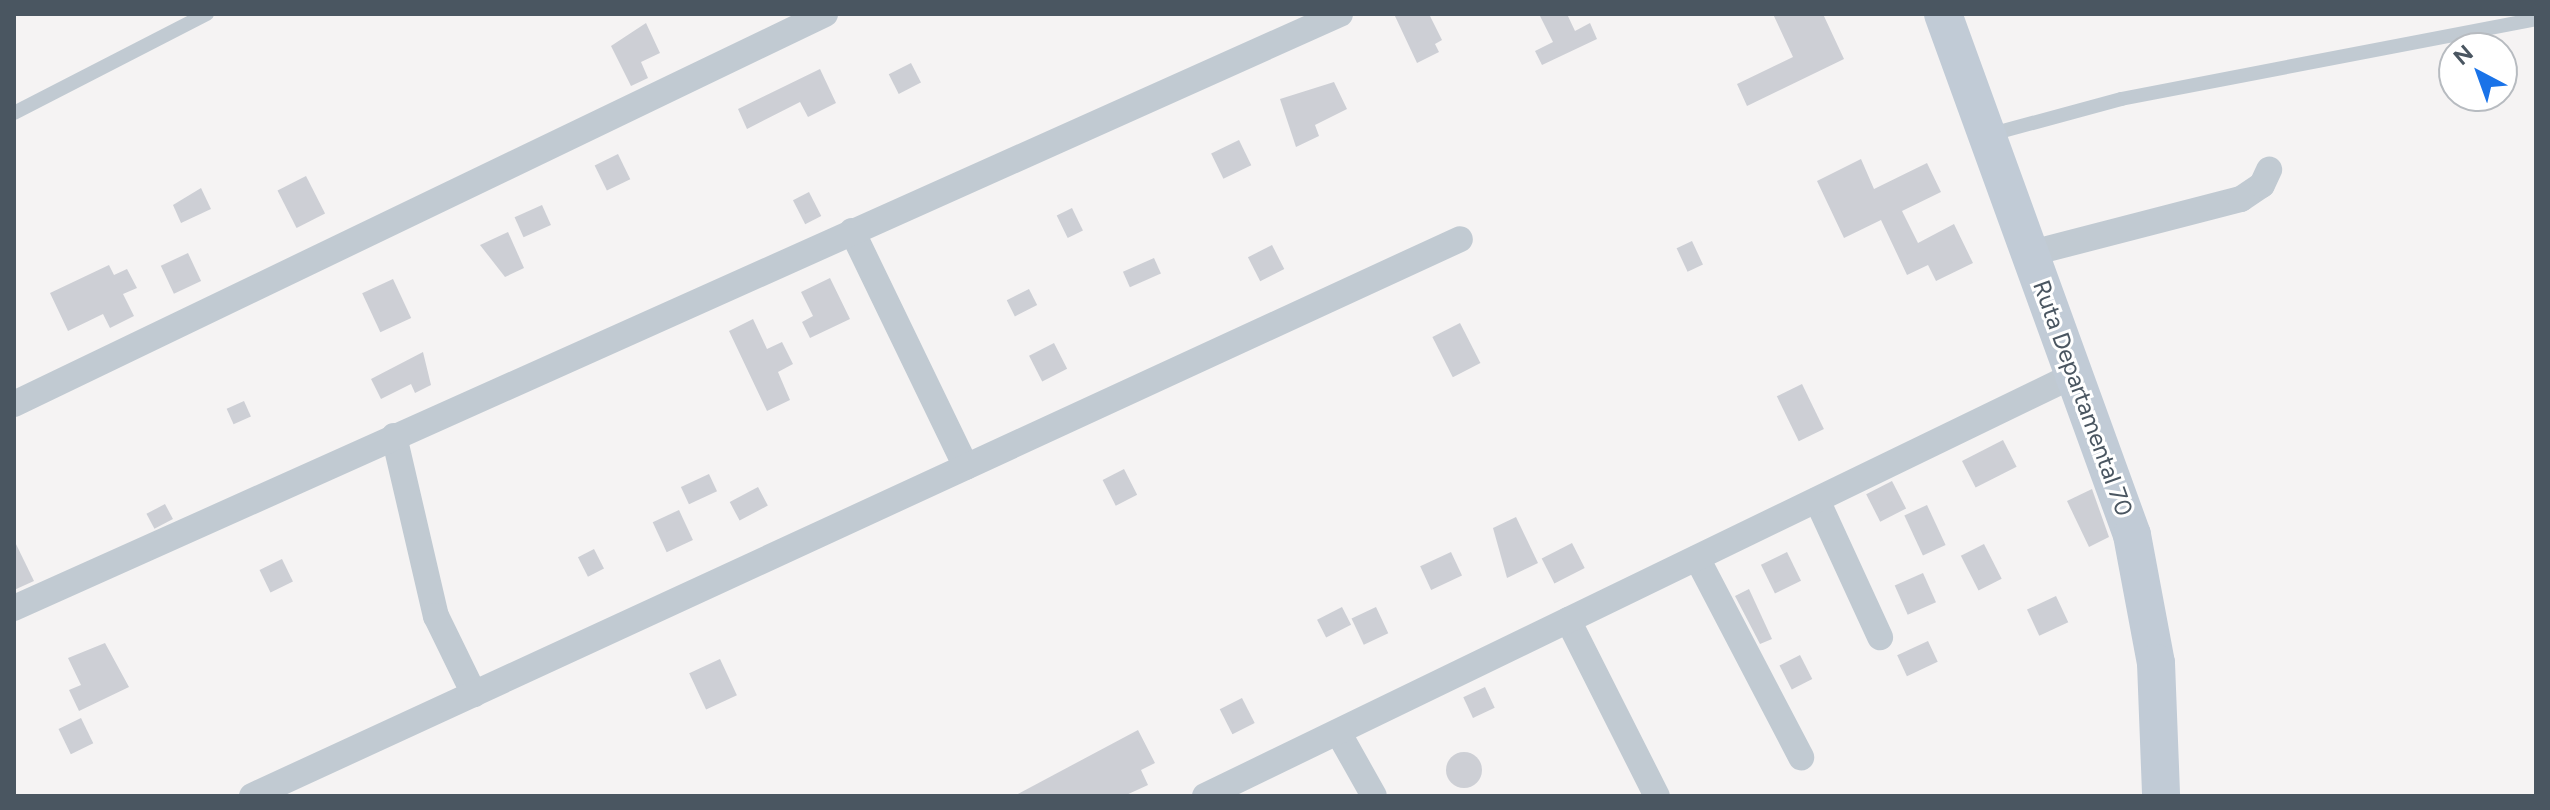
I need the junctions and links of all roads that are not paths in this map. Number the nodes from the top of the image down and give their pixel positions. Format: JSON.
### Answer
{"nodes":[{"id":1,"x":207,"y":14,"type":"edge"},
{"id":2,"x":825,"y":14,"type":"edge"},
{"id":3,"x":1340,"y":14,"type":"edge"},
{"id":4,"x":1943,"y":14,"type":"edge"},
{"id":5,"x":2536,"y":19,"type":"edge"},
{"id":6,"x":14,"y":113,"type":"edge"},
{"id":7,"x":1988,"y":135,"type":"junction"},
{"id":8,"x":2269,"y":170,"type":"dead end"},
{"id":9,"x":852,"y":231,"type":"junction"},
{"id":10,"x":1460,"y":239,"type":"dead end"},
{"id":11,"x":2032,"y":253,"type":"junction"},
{"id":12,"x":2076,"y":374,"type":"junction"},
{"id":13,"x":14,"y":404,"type":"edge"},
{"id":14,"x":394,"y":436,"type":"junction"},
{"id":15,"x":966,"y":467,"type":"junction"},
{"id":16,"x":1817,"y":500,"type":"junction"},
{"id":17,"x":1697,"y":558,"type":"junction"},
{"id":18,"x":14,"y":608,"type":"edge"},
{"id":19,"x":1568,"y":620,"type":"junction"},
{"id":20,"x":1880,"y":637,"type":"dead end"},
{"id":21,"x":474,"y":694,"type":"junction"},
{"id":22,"x":1338,"y":732,"type":"junction"},
{"id":23,"x":1801,"y":757,"type":"dead end"},
{"id":24,"x":252,"y":796,"type":"edge"},
{"id":25,"x":1205,"y":796,"type":"edge"},
{"id":26,"x":1374,"y":796,"type":"edge"},
{"id":27,"x":1657,"y":796,"type":"edge"},
{"id":28,"x":2161,"y":796,"type":"edge"}],
"edges":[{"from":1,"to":6,"type":"lane"},
{"from":2,"to":13,"type":"street"},
{"from":3,"to":9,"type":"street"},
{"from":4,"to":7,"type":"main road","name":"Ruta Departamental 70"},
{"from":5,"to":7,"type":"lane"},
{"from":7,"to":11,"type":"main road","name":"Ruta Departamental 70"},
{"from":8,"to":11,"type":"street"},
{"from":9,"to":14,"type":"street"},
{"from":9,"to":15,"type":"street"},
{"from":10,"to":15,"type":"street"},
{"from":11,"to":12,"type":"main road","name":"Ruta Departamental 70"},
{"from":12,"to":16,"type":"street"},
{"from":12,"to":28,"type":"main road","name":"Ruta Departamental 70"},
{"from":14,"to":18,"type":"street"},
{"from":14,"to":21,"type":"street"},
{"from":15,"to":21,"type":"street"},
{"from":16,"to":17,"type":"street"},
{"from":16,"to":20,"type":"street"},
{"from":17,"to":19,"type":"street"},
{"from":17,"to":23,"type":"street"},
{"from":19,"to":22,"type":"street"},
{"from":19,"to":27,"type":"street"},
{"from":21,"to":24,"type":"street"},
{"from":22,"to":25,"type":"street"},
{"from":22,"to":26,"type":"street"}]}
